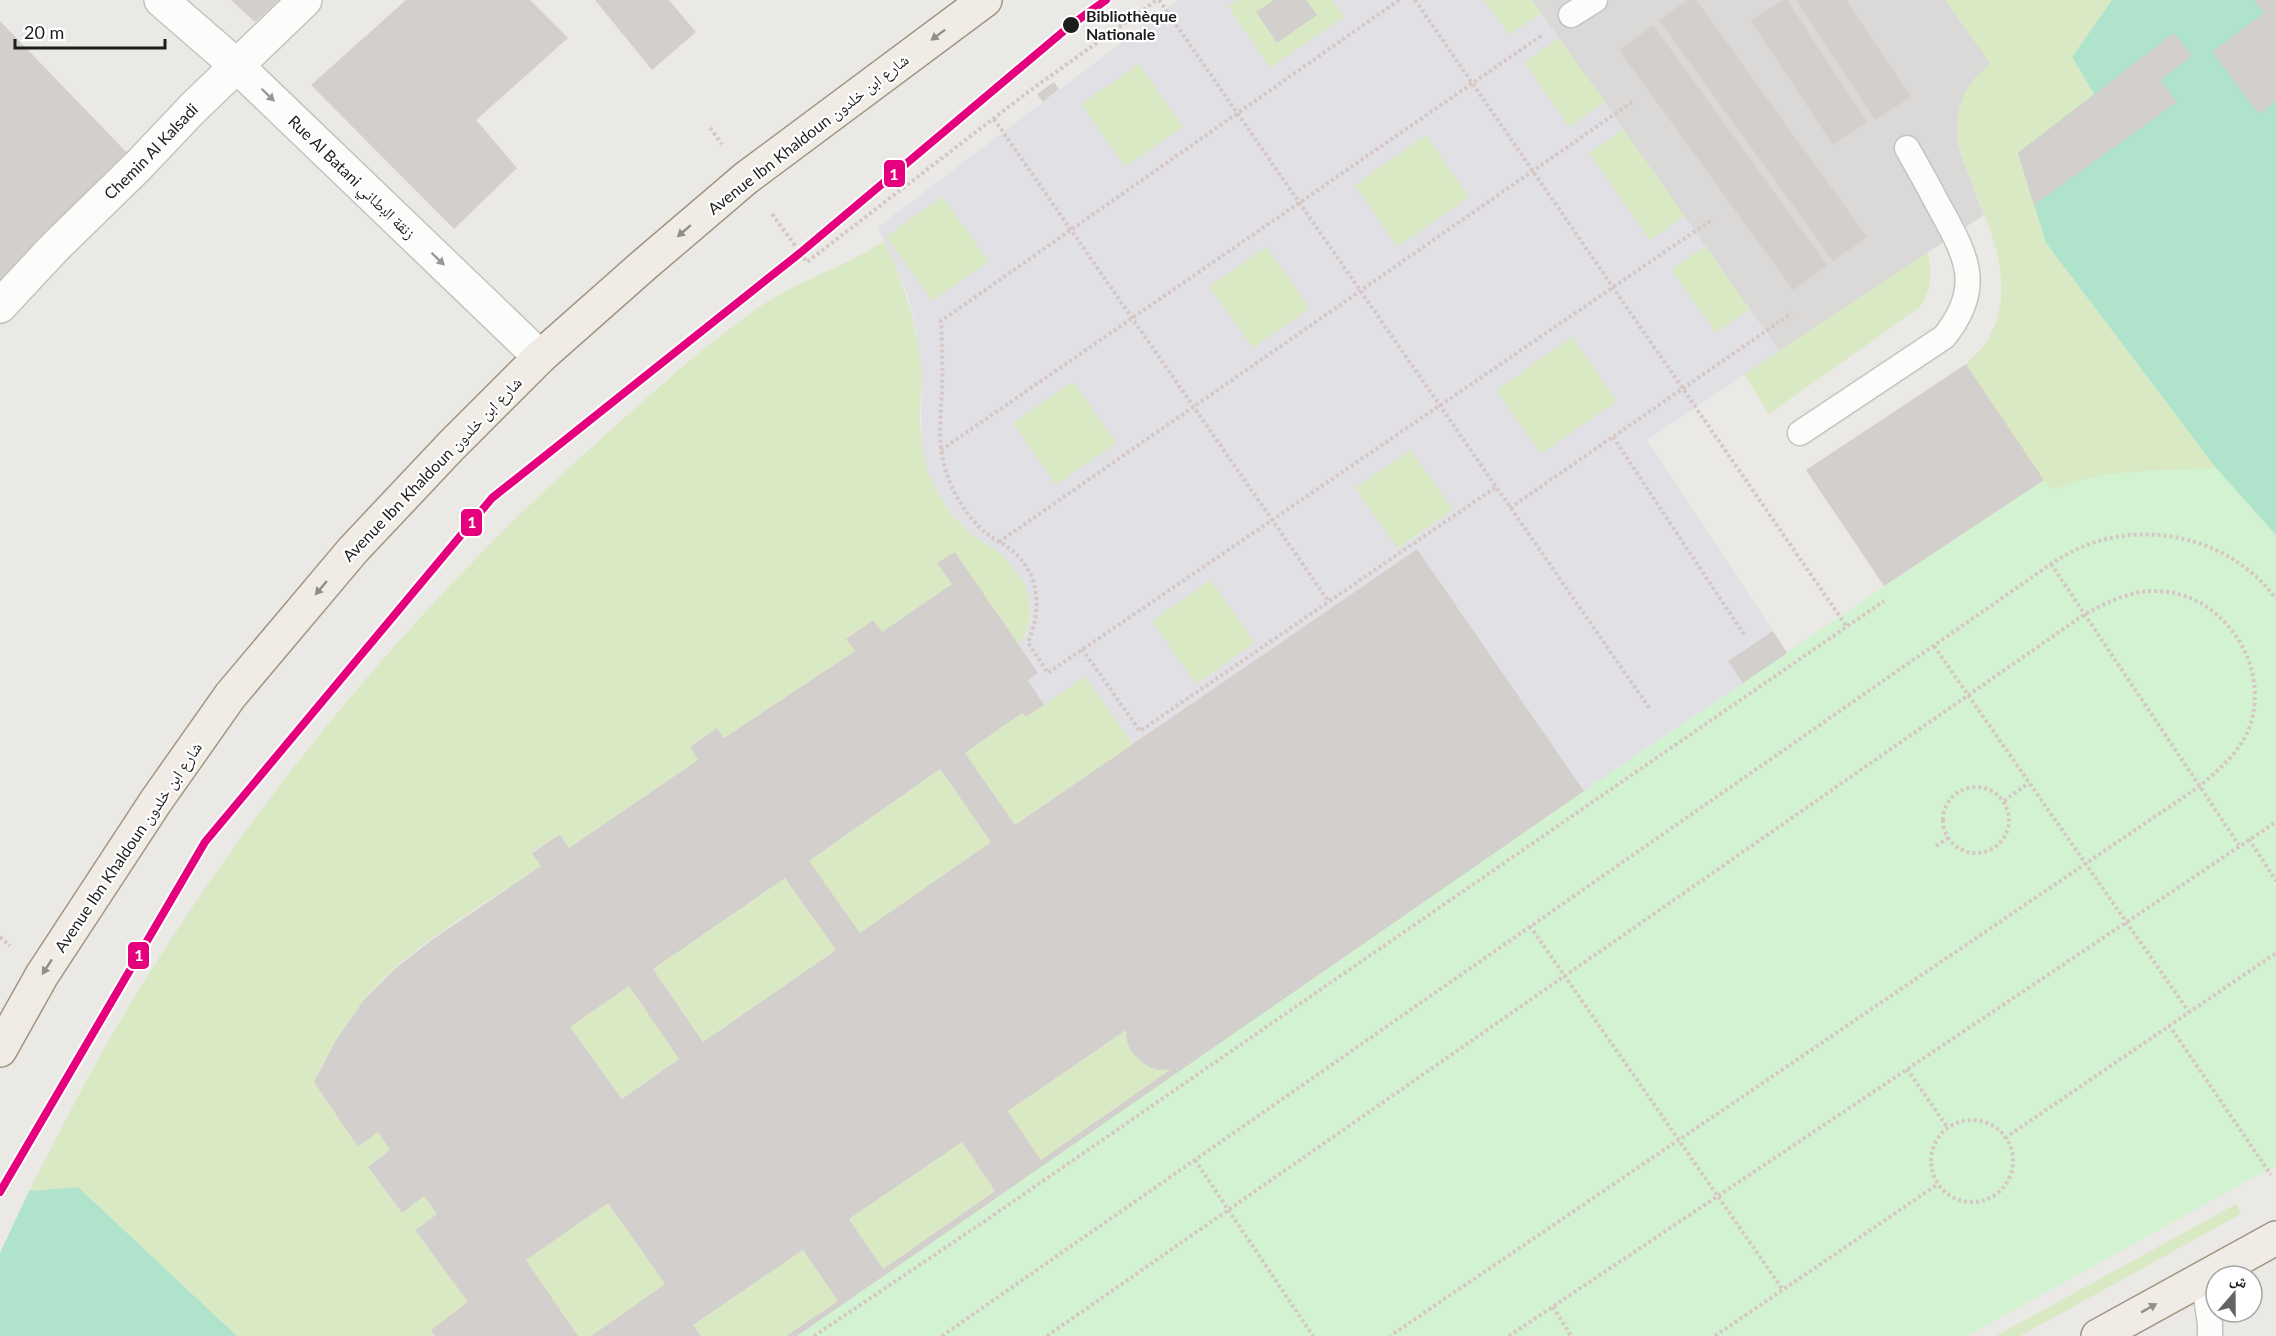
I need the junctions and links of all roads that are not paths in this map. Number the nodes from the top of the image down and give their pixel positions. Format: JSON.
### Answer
{"nodes":[{"id":1,"x":161,"y":0,"type":"edge"},
{"id":2,"x":305,"y":0,"type":"edge"},
{"id":3,"x":985,"y":0,"type":"edge"},
{"id":4,"x":1595,"y":0,"type":"edge"},
{"id":5,"x":1571,"y":15,"type":"road end"},
{"id":6,"x":237,"y":66,"type":"junction"},
{"id":7,"x":1907,"y":148,"type":"dead end"},
{"id":8,"x":0,"y":306,"type":"edge"},
{"id":9,"x":540,"y":357,"type":"junction"},
{"id":10,"x":1800,"y":434,"type":"dead end"},
{"id":11,"x":0,"y":1050,"type":"edge"},
{"id":12,"x":2276,"y":1238,"type":"edge"},
{"id":13,"x":2203,"y":1278,"type":"junction"},
{"id":14,"x":2098,"y":1336,"type":"edge"},
{"id":15,"x":2210,"y":1336,"type":"edge"}],
"edges":[{"from":1,"to":6,"type":"street","name":"Rue Al Batani زﻧﻘﺔ اﻟﺑطﺎﻧﻲ"},
{"from":2,"to":6,"type":"street","name":"Chemin Al Kalsadi"},
{"from":3,"to":9,"type":"main road","name":"Avenue Ibn Khaldoun شارع ابن خلدون","one_way":true},
{"from":4,"to":5,"type":"lane"},
{"from":6,"to":8,"type":"street","name":"Chemin Al Kalsadi"},
{"from":6,"to":9,"type":"street","name":"Rue Al Batani زﻧﻘﺔ اﻟﺑطﺎﻧﻲ","one_way":true},
{"from":7,"to":10,"type":"lane"},
{"from":9,"to":11,"type":"main road","name":"Avenue Ibn Khaldoun شارع ابن خلدون","one_way":true},
{"from":12,"to":13,"type":"main road"},
{"from":14,"to":13,"type":"main road","one_way":true},
{"from":13,"to":15,"type":"lane"}]}
